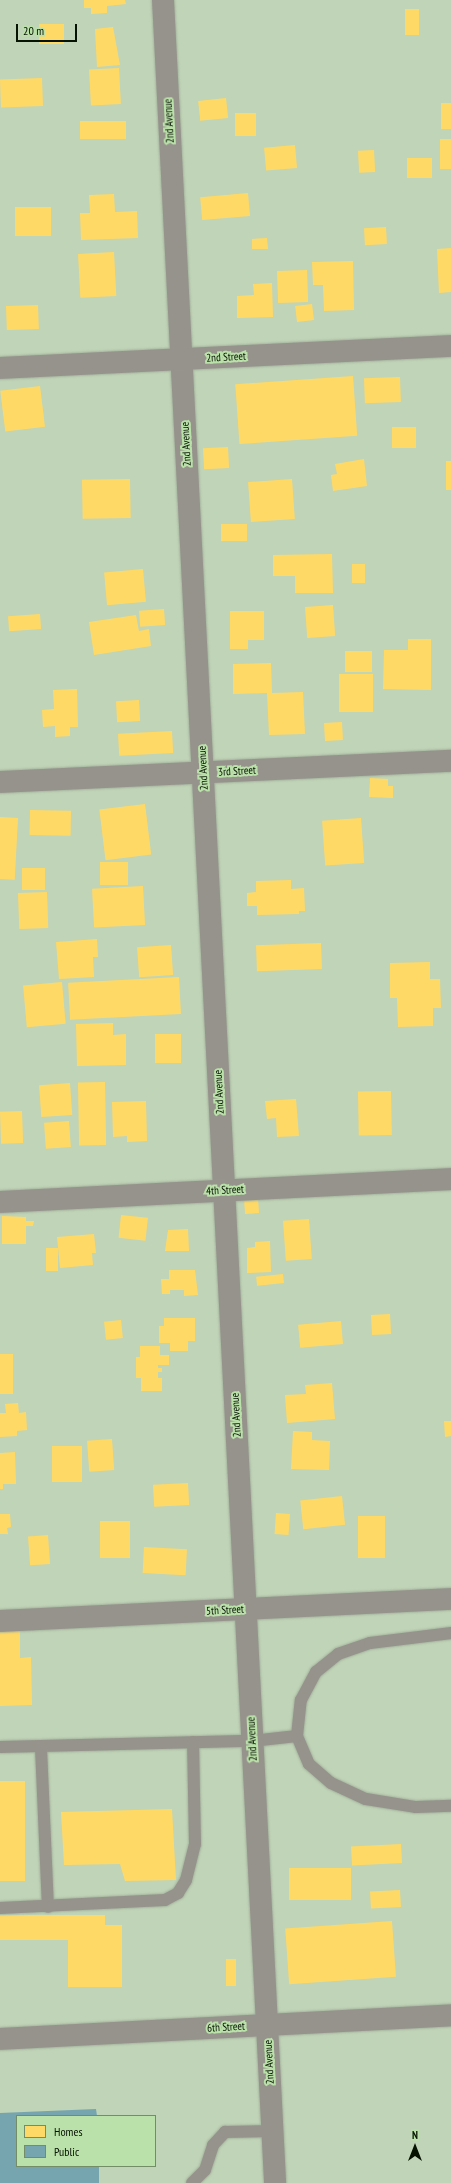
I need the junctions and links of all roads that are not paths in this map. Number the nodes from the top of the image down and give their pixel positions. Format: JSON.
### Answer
{"nodes":[{"id":1,"x":163,"y":0,"type":"edge"},
{"id":2,"x":451,"y":346,"type":"edge"},
{"id":3,"x":182,"y":359,"type":"junction"},
{"id":4,"x":0,"y":368,"type":"edge"},
{"id":5,"x":451,"y":761,"type":"edge"},
{"id":6,"x":203,"y":773,"type":"junction"},
{"id":7,"x":0,"y":782,"type":"edge"},
{"id":8,"x":451,"y":1178,"type":"edge"},
{"id":9,"x":224,"y":1190,"type":"junction"},
{"id":10,"x":0,"y":1202,"type":"edge"},
{"id":11,"x":451,"y":1598,"type":"edge"},
{"id":12,"x":246,"y":1609,"type":"junction"},
{"id":13,"x":0,"y":1621,"type":"edge"},
{"id":14,"x":451,"y":1633,"type":"edge"},
{"id":15,"x":297,"y":1736,"type":"junction"},
{"id":16,"x":252,"y":1741,"type":"junction"},
{"id":17,"x":193,"y":1742,"type":"junction"},
{"id":18,"x":0,"y":1747,"type":"edge"},
{"id":19,"x":41,"y":1748,"type":"junction"},
{"id":20,"x":451,"y":1806,"type":"edge"},
{"id":21,"x":48,"y":1907,"type":"junction"},
{"id":22,"x":0,"y":1908,"type":"edge"},
{"id":23,"x":451,"y":2015,"type":"edge"},
{"id":24,"x":267,"y":2025,"type":"junction"},
{"id":25,"x":0,"y":2039,"type":"edge"},
{"id":26,"x":272,"y":2131,"type":"junction"},
{"id":27,"x":192,"y":2183,"type":"edge"},
{"id":28,"x":275,"y":2183,"type":"edge"}],
"edges":[{"from":1,"to":3,"type":"street","name":"2nd Avenue"},
{"from":2,"to":3,"type":"street","name":"2nd Street"},
{"from":3,"to":4,"type":"street","name":"2nd Street"},
{"from":3,"to":6,"type":"street","name":"2nd Avenue"},
{"from":5,"to":6,"type":"street","name":"3rd Street"},
{"from":6,"to":7,"type":"street","name":"3rd Street"},
{"from":6,"to":9,"type":"street","name":"2nd Avenue"},
{"from":8,"to":9,"type":"street","name":"4th Street"},
{"from":9,"to":10,"type":"street","name":"4th Street"},
{"from":9,"to":12,"type":"street","name":"2nd Avenue"},
{"from":11,"to":12,"type":"street","name":"5th Street"},
{"from":12,"to":13,"type":"street","name":"5th Street"},
{"from":12,"to":16,"type":"street","name":"2nd Avenue"},
{"from":14,"to":15,"type":"lane"},
{"from":15,"to":16,"type":"lane"},
{"from":15,"to":20,"type":"lane"},
{"from":16,"to":17,"type":"lane"},
{"from":16,"to":24,"type":"street","name":"2nd Avenue"},
{"from":17,"to":19,"type":"lane"},
{"from":17,"to":21,"type":"lane"},
{"from":18,"to":19,"type":"lane"},
{"from":19,"to":21,"type":"lane"},
{"from":21,"to":22,"type":"lane"},
{"from":23,"to":24,"type":"street","name":"6th Street"},
{"from":24,"to":25,"type":"street","name":"6th Street"},
{"from":24,"to":26,"type":"street","name":"2nd Avenue"},
{"from":26,"to":27,"type":"lane"},
{"from":26,"to":28,"type":"street","name":"2nd Avenue"}]}
